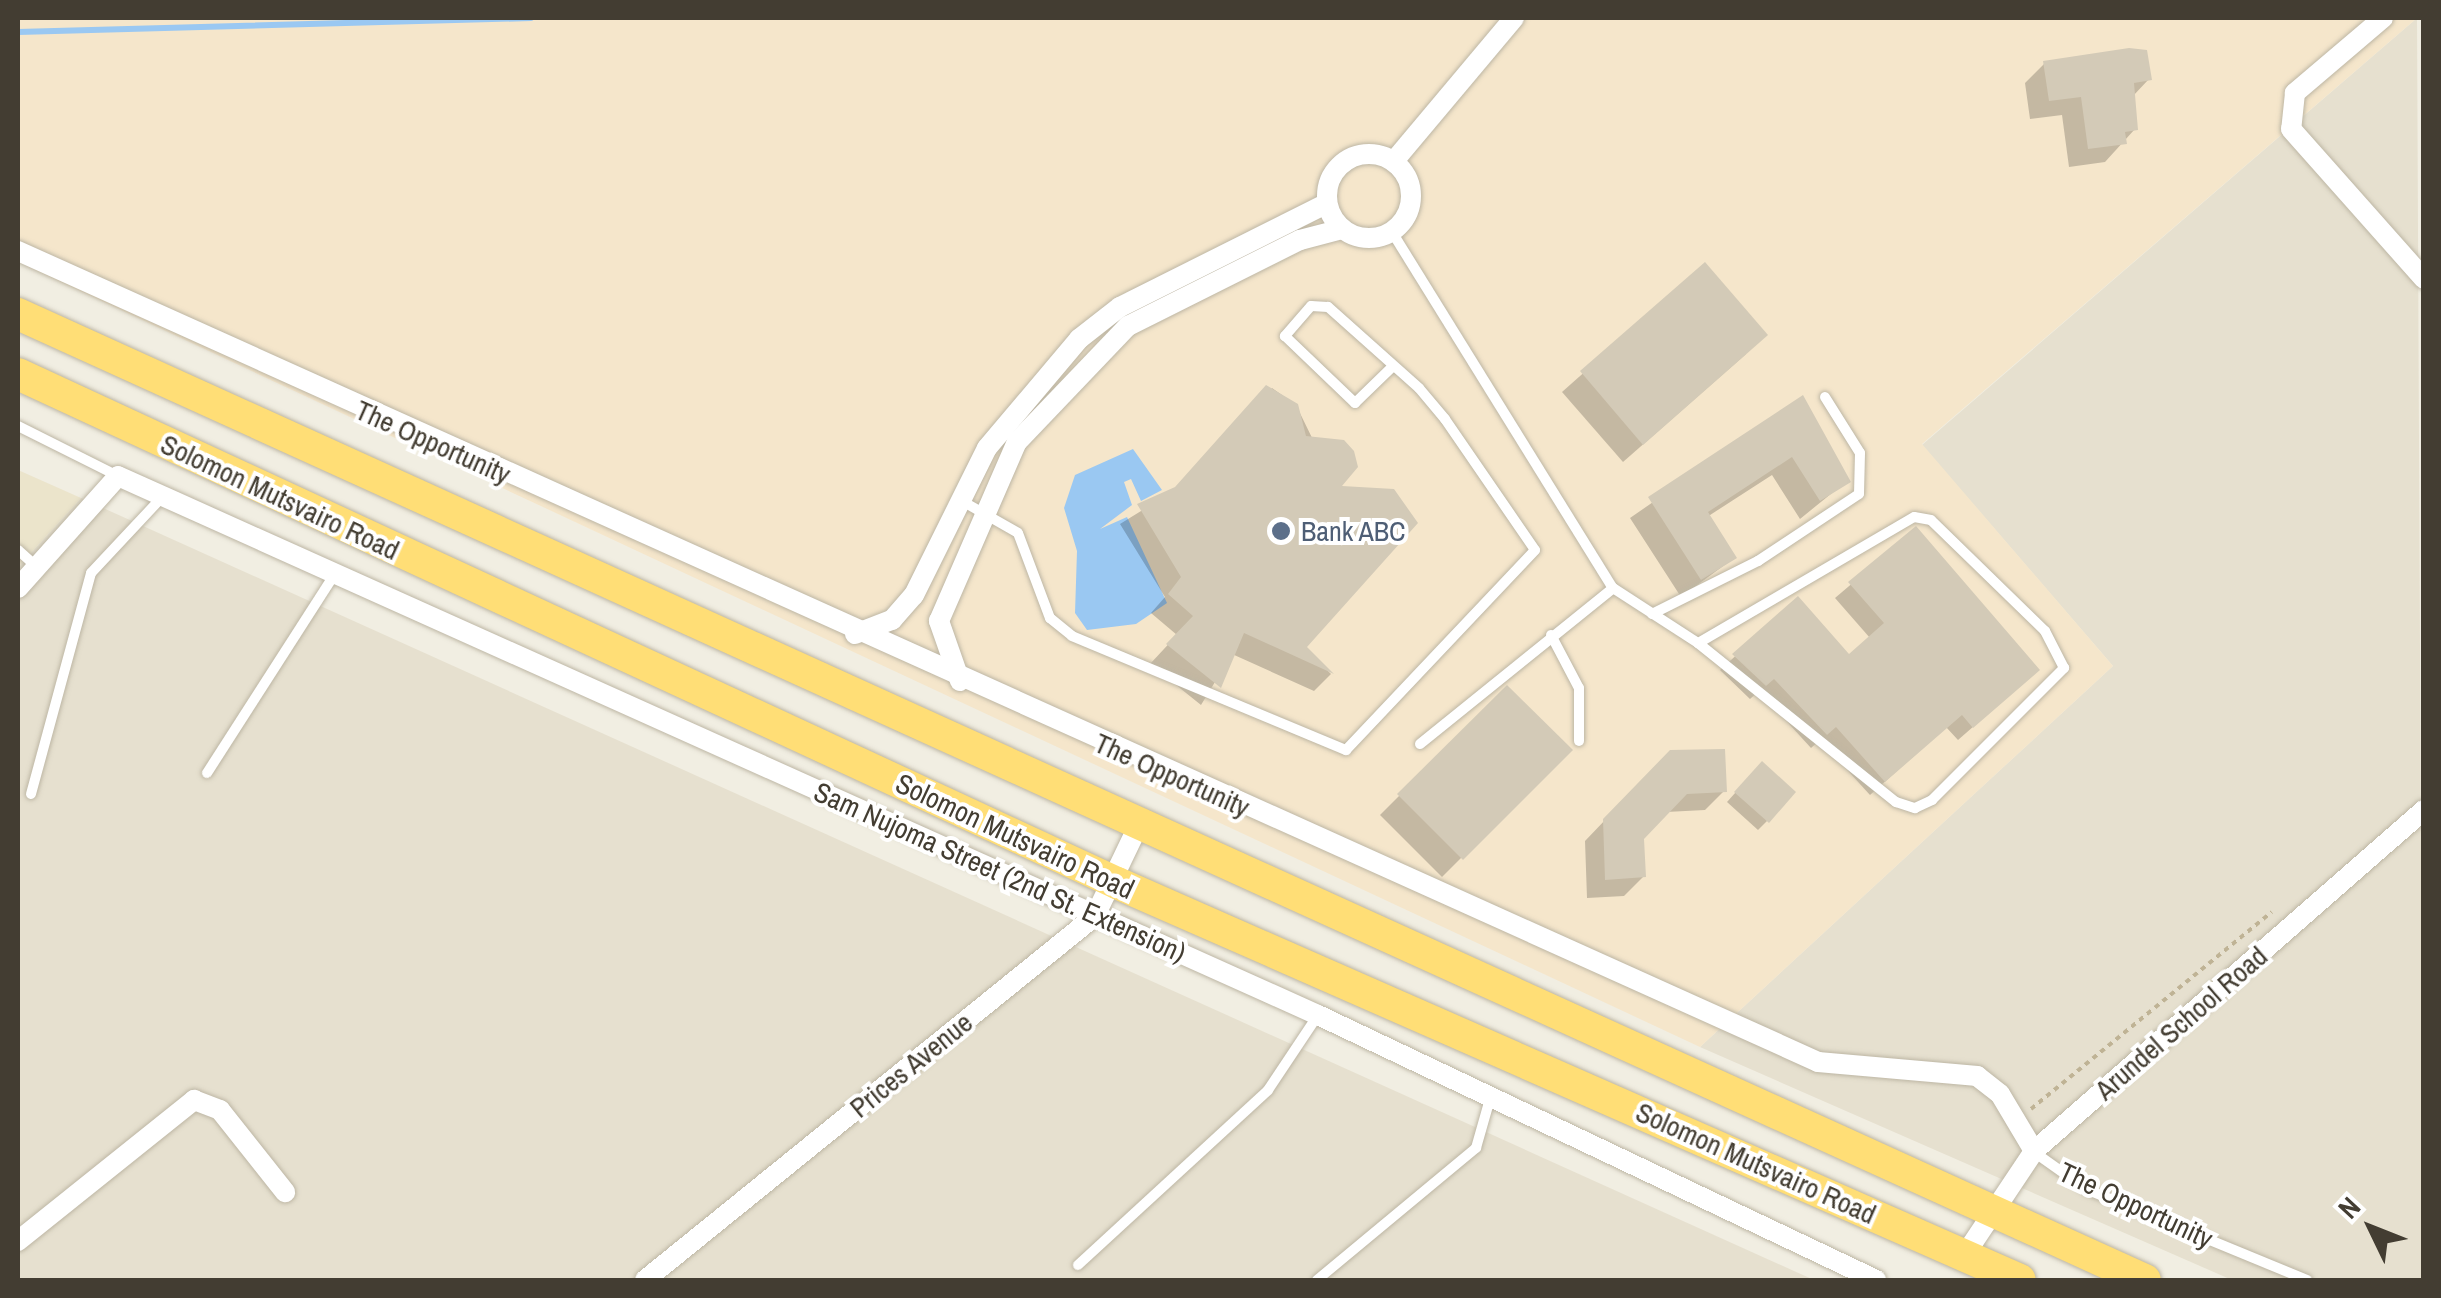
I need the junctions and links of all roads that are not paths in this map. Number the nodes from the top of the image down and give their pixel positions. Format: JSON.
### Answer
{"nodes":[{"id":1,"x":1514,"y":18,"type":"edge"},
{"id":2,"x":2384,"y":18,"type":"edge"},
{"id":3,"x":1394,"y":160,"type":"junction"},
{"id":4,"x":1326,"y":204,"type":"junction"},
{"id":5,"x":1342,"y":230,"type":"junction"},
{"id":6,"x":1392,"y":232,"type":"junction"},
{"id":7,"x":18,"y":251,"type":"edge"},
{"id":8,"x":2424,"y":279,"type":"edge"},
{"id":9,"x":18,"y":314,"type":"edge"},
{"id":10,"x":1393,"y":366,"type":"junction"},
{"id":11,"x":18,"y":374,"type":"edge"},
{"id":12,"x":1825,"y":397,"type":"dead end"},
{"id":13,"x":18,"y":426,"type":"edge"},
{"id":14,"x":118,"y":476,"type":"junction"},
{"id":15,"x":162,"y":496,"type":"junction"},
{"id":16,"x":962,"y":500,"type":"junction"},
{"id":17,"x":991,"y":511,"type":"junction"},
{"id":18,"x":18,"y":550,"type":"edge"},
{"id":19,"x":37,"y":567,"type":"junction"},
{"id":20,"x":336,"y":573,"type":"junction"},
{"id":21,"x":18,"y":588,"type":"edge"},
{"id":22,"x":1613,"y":588,"type":"junction"},
{"id":23,"x":1652,"y":614,"type":"junction"},
{"id":24,"x":855,"y":634,"type":"junction"},
{"id":25,"x":1551,"y":635,"type":"junction"},
{"id":26,"x":1698,"y":643,"type":"junction"},
{"id":27,"x":960,"y":682,"type":"junction"},
{"id":28,"x":1580,"y":741,"type":"dead end"},
{"id":29,"x":1420,"y":744,"type":"dead end"},
{"id":30,"x":207,"y":773,"type":"dead end"},
{"id":31,"x":31,"y":794,"type":"dead end"},
{"id":32,"x":2424,"y":810,"type":"edge"},
{"id":33,"x":1140,"y":822,"type":"junction"},
{"id":34,"x":1116,"y":883,"type":"junction"},
{"id":35,"x":1096,"y":916,"type":"junction"},
{"id":36,"x":1318,"y":1015,"type":"junction"},
{"id":37,"x":1490,"y":1098,"type":"junction"},
{"id":38,"x":2034,"y":1151,"type":"junction"},
{"id":39,"x":285,"y":1192,"type":"dead end"},
{"id":40,"x":1986,"y":1210,"type":"junction"},
{"id":41,"x":18,"y":1242,"type":"edge"},
{"id":42,"x":1964,"y":1256,"type":"junction"},
{"id":43,"x":1078,"y":1266,"type":"dead end"},
{"id":44,"x":645,"y":1280,"type":"edge"},
{"id":45,"x":1317,"y":1280,"type":"edge"},
{"id":46,"x":1871,"y":1280,"type":"edge"},
{"id":47,"x":2020,"y":1280,"type":"edge"},
{"id":48,"x":2145,"y":1280,"type":"edge"},
{"id":49,"x":2307,"y":1280,"type":"edge"}],
"edges":[{"from":1,"to":3,"type":"street"},
{"from":2,"to":8,"type":"street"},
{"from":3,"to":4,"type":"street"},
{"from":3,"to":6,"type":"street"},
{"from":4,"to":5,"type":"street"},
{"from":4,"to":16,"type":"street"},
{"from":5,"to":6,"type":"street"},
{"from":5,"to":17,"type":"street"},
{"from":6,"to":22,"type":"lane"},
{"from":7,"to":24,"type":"street","name":"The Opportunity"},
{"from":9,"to":33,"type":"highway"},
{"from":10,"to":10,"type":"lane"},
{"from":10,"to":17,"type":"lane"},
{"from":11,"to":34,"type":"highway","name":"Solomon Mutsvairo Road"},
{"from":12,"to":23,"type":"lane"},
{"from":13,"to":14,"type":"lane"},
{"from":14,"to":15,"type":"street","name":"Sam Nujoma Street (2nd St. Extension)"},
{"from":14,"to":19,"type":"street"},
{"from":15,"to":20,"type":"street","name":"Sam Nujoma Street (2nd St. Extension)"},
{"from":15,"to":31,"type":"lane"},
{"from":16,"to":17,"type":"lane"},
{"from":16,"to":24,"type":"street"},
{"from":17,"to":27,"type":"street"},
{"from":18,"to":19,"type":"lane"},
{"from":19,"to":21,"type":"street"},
{"from":20,"to":30,"type":"lane"},
{"from":20,"to":35,"type":"street","name":"Sam Nujoma Street (2nd St. Extension)"},
{"from":22,"to":23,"type":"lane"},
{"from":22,"to":25,"type":"lane"},
{"from":23,"to":26,"type":"lane"},
{"from":24,"to":27,"type":"street","name":"The Opportunity"},
{"from":25,"to":28,"type":"lane"},
{"from":25,"to":29,"type":"lane"},
{"from":26,"to":26,"type":"lane"},
{"from":27,"to":38,"type":"street","name":"The Opportunity"},
{"from":32,"to":38,"type":"street","name":"Arundel School Road"},
{"from":33,"to":34,"type":"street","name":"Prices Avenue"},
{"from":33,"to":40,"type":"highway"},
{"from":34,"to":35,"type":"street","name":"Prices Avenue"},
{"from":34,"to":42,"type":"highway","name":"Solomon Mutsvairo Road"},
{"from":35,"to":36,"type":"street","name":"Sam Nujoma Street (2nd St. Extension)"},
{"from":35,"to":44,"type":"street","name":"Prices Avenue"},
{"from":36,"to":37,"type":"street","name":"Sam Nujoma Street (2nd St. Extension)"},
{"from":36,"to":43,"type":"lane"},
{"from":37,"to":45,"type":"lane"},
{"from":37,"to":46,"type":"street","name":"Sam Nujoma Street (2nd St. Extension)"},
{"from":38,"to":40,"type":"street","name":"Arundel School Road"},
{"from":38,"to":49,"type":"lane","name":"The Opportunity"},
{"from":39,"to":41,"type":"street"},
{"from":40,"to":42,"type":"street","name":"Arundel School Road"},
{"from":40,"to":48,"type":"highway"},
{"from":42,"to":47,"type":"highway","name":"Solomon Mutsvairo Road"}]}
